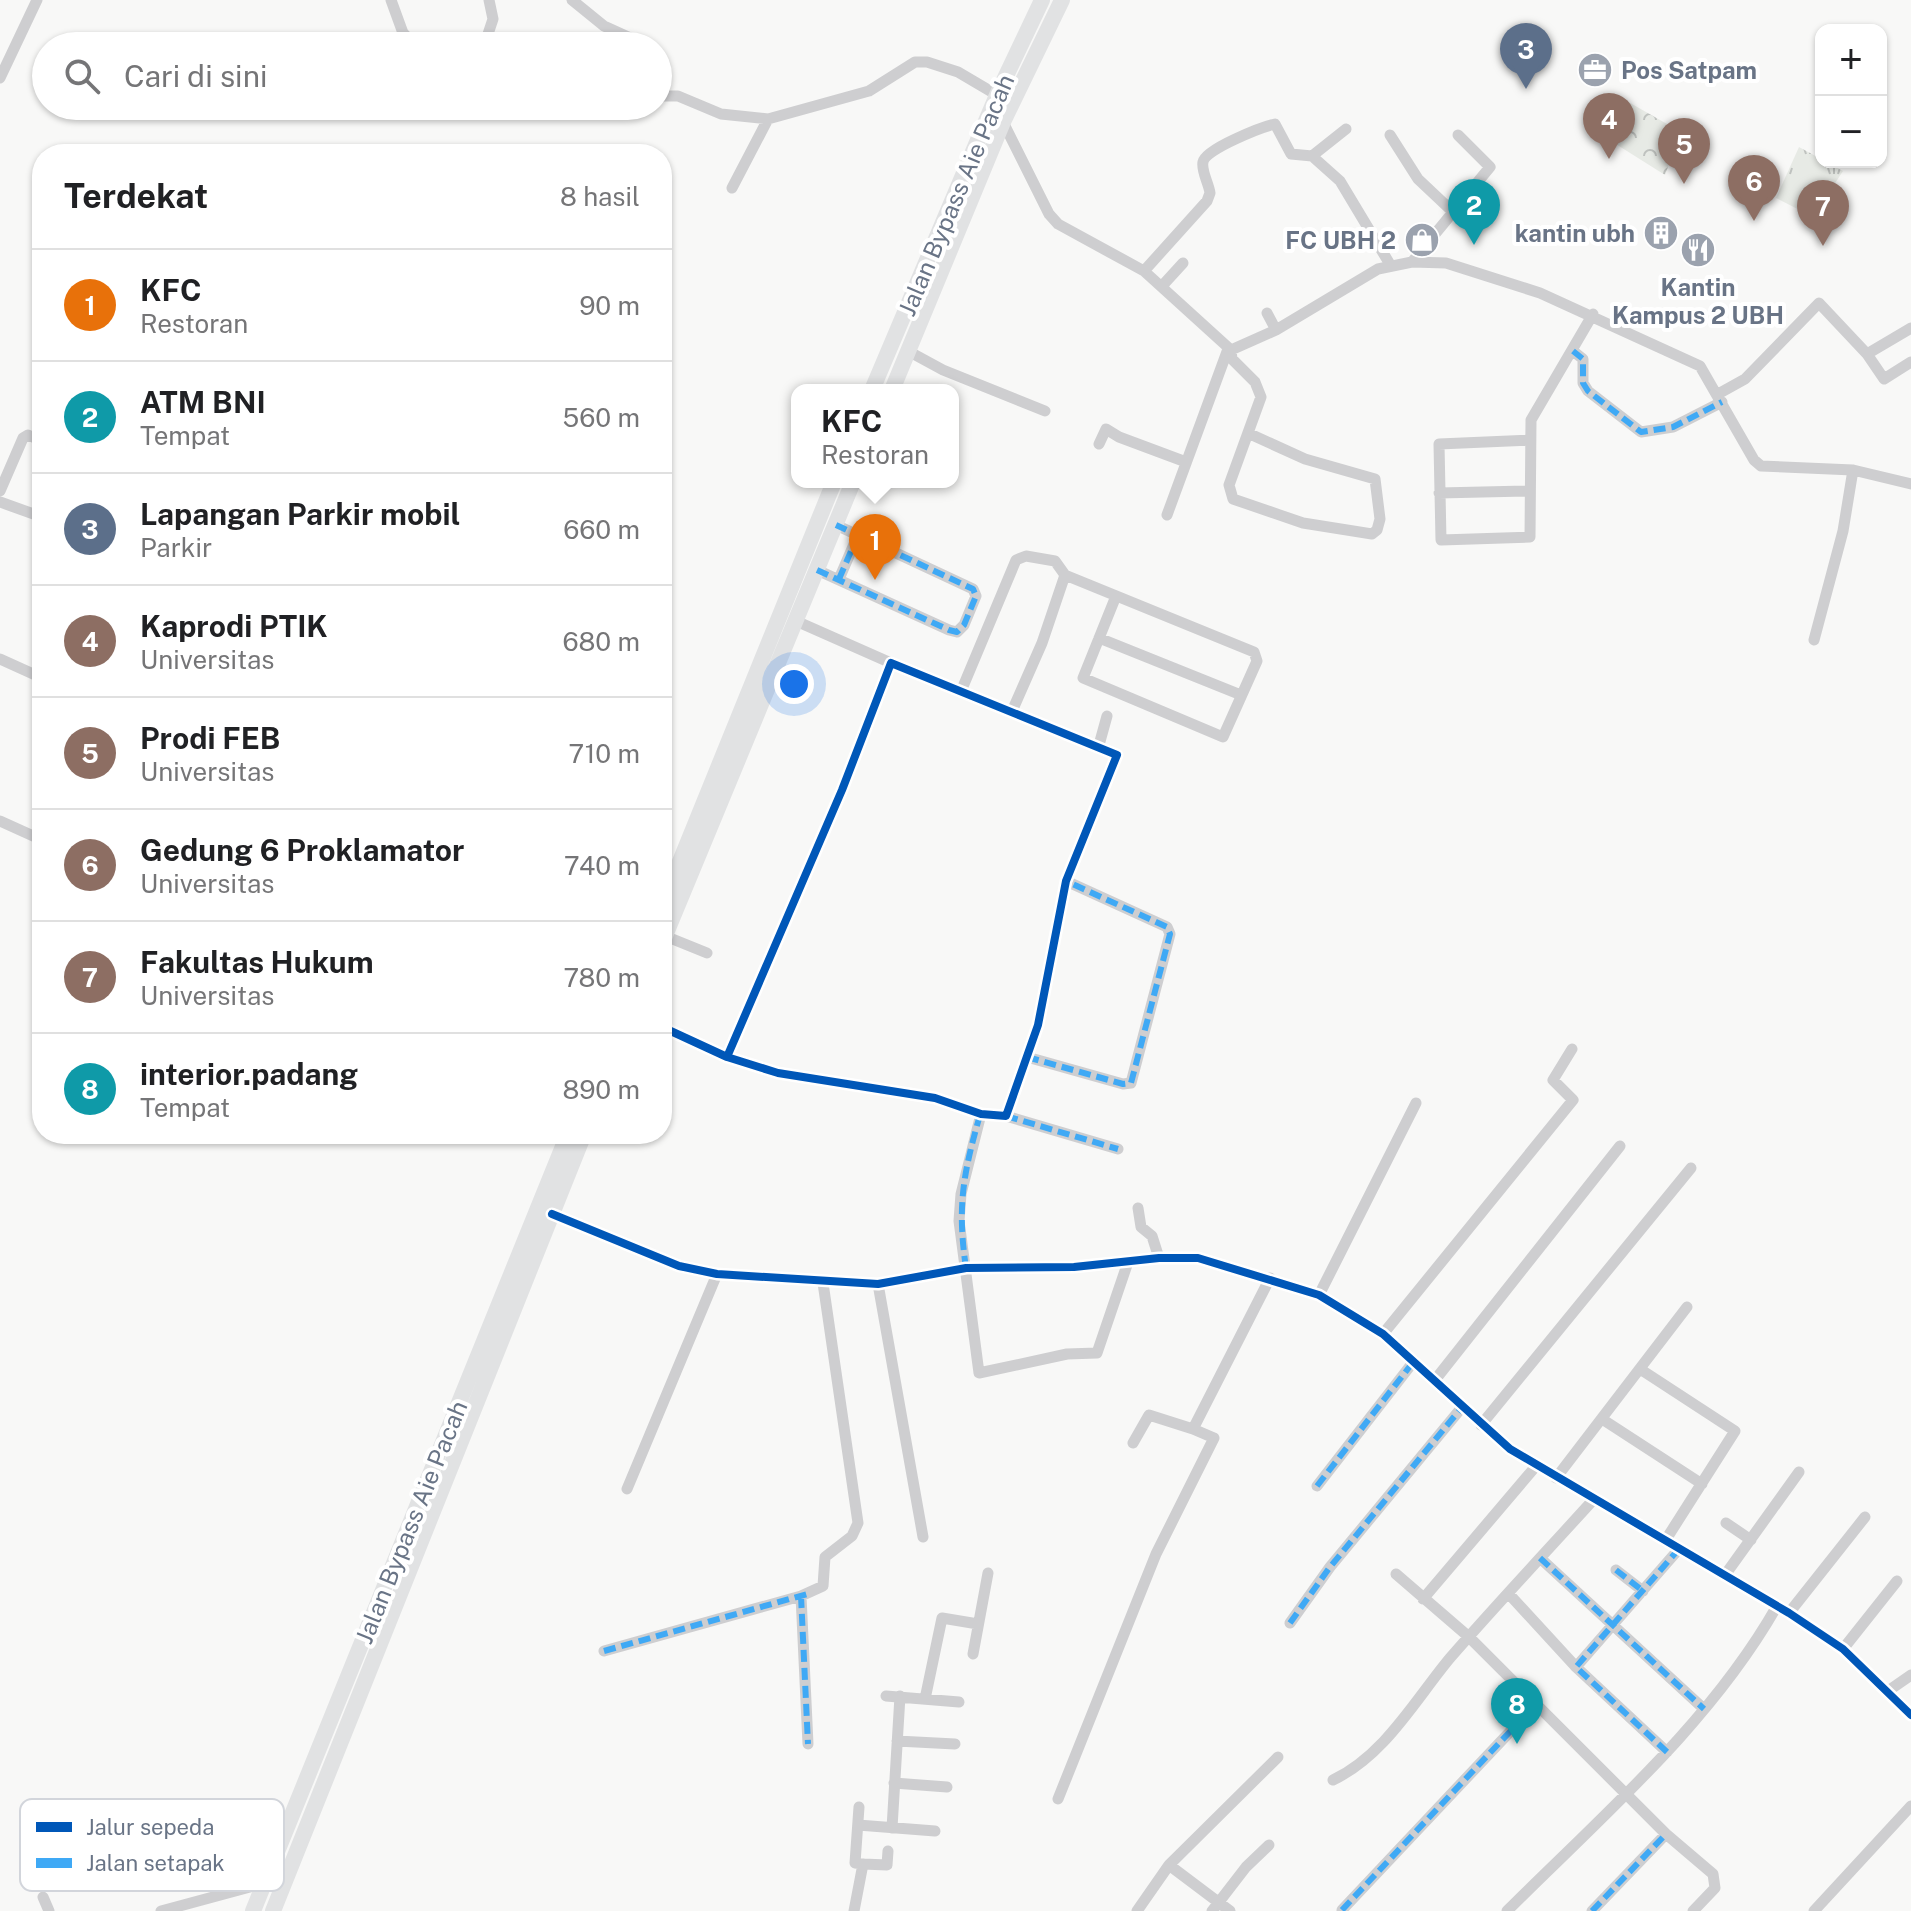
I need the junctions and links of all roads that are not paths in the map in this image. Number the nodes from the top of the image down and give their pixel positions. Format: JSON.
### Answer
{"nodes":[{"id":1,"x":37,"y":0,"type":"edge"},
{"id":2,"x":391,"y":0,"type":"edge"},
{"id":3,"x":489,"y":0,"type":"edge"},
{"id":4,"x":572,"y":0,"type":"edge"},
{"id":5,"x":1062,"y":0,"type":"edge"},
{"id":6,"x":1039,"y":5,"type":"edge"},
{"id":7,"x":1053,"y":18,"type":"junction"},
{"id":8,"x":403,"y":32,"type":"edge"},
{"id":9,"x":489,"y":32,"type":"edge"},
{"id":10,"x":617,"y":32,"type":"edge"},
{"id":11,"x":0,"y":78,"type":"edge"},
{"id":12,"x":997,"y":95,"type":"junction"},
{"id":13,"x":672,"y":98,"type":"edge"},
{"id":14,"x":768,"y":119,"type":"junction"},
{"id":15,"x":1003,"y":122,"type":"junction"},
{"id":16,"x":1346,"y":129,"type":"dead end"},
{"id":17,"x":1390,"y":135,"type":"dead end"},
{"id":18,"x":1458,"y":135,"type":"dead end"},
{"id":19,"x":1312,"y":156,"type":"junction"},
{"id":20,"x":732,"y":188,"type":"dead end"},
{"id":21,"x":956,"y":211,"type":"junction"},
{"id":22,"x":1453,"y":212,"type":"junction"},
{"id":23,"x":1412,"y":262,"type":"junction"},
{"id":24,"x":1183,"y":263,"type":"dead end"},
{"id":25,"x":1391,"y":266,"type":"junction"},
{"id":26,"x":1144,"y":271,"type":"junction"},
{"id":27,"x":1162,"y":286,"type":"junction"},
{"id":28,"x":1267,"y":313,"type":"dead end"},
{"id":29,"x":1593,"y":314,"type":"junction"},
{"id":30,"x":1911,"y":328,"type":"edge"},
{"id":31,"x":1276,"y":330,"type":"junction"},
{"id":32,"x":1229,"y":349,"type":"junction"},
{"id":33,"x":908,"y":351,"type":"junction"},
{"id":34,"x":1573,"y":351,"type":"junction"},
{"id":35,"x":1867,"y":354,"type":"junction"},
{"id":36,"x":1911,"y":362,"type":"edge"},
{"id":37,"x":875,"y":384,"type":"edge"},
{"id":38,"x":894,"y":384,"type":"edge"},
{"id":39,"x":1720,"y":398,"type":"junction"},
{"id":40,"x":1045,"y":411,"type":"dead end"},
{"id":41,"x":1250,"y":434,"type":"junction"},
{"id":42,"x":32,"y":437,"type":"edge"},
{"id":43,"x":1529,"y":440,"type":"junction"},
{"id":44,"x":1099,"y":444,"type":"dead end"},
{"id":45,"x":1186,"y":462,"type":"junction"},
{"id":46,"x":1853,"y":470,"type":"junction"},
{"id":47,"x":1911,"y":484,"type":"edge"},
{"id":48,"x":832,"y":488,"type":"edge"},
{"id":49,"x":851,"y":488,"type":"edge"},
{"id":50,"x":0,"y":491,"type":"edge"},
{"id":51,"x":1529,"y":491,"type":"junction"},
{"id":52,"x":1439,"y":493,"type":"junction"},
{"id":53,"x":0,"y":502,"type":"edge"},
{"id":54,"x":32,"y":513,"type":"edge"},
{"id":55,"x":1167,"y":515,"type":"dead end"},
{"id":56,"x":836,"y":525,"type":"junction"},
{"id":57,"x":858,"y":535,"type":"junction"},
{"id":58,"x":817,"y":570,"type":"junction"},
{"id":59,"x":1065,"y":575,"type":"junction"},
{"id":60,"x":839,"y":579,"type":"junction"},
{"id":61,"x":1116,"y":596,"type":"junction"},
{"id":62,"x":796,"y":621,"type":"junction"},
{"id":63,"x":1099,"y":638,"type":"junction"},
{"id":64,"x":1814,"y":640,"type":"dead end"},
{"id":65,"x":0,"y":659,"type":"edge"},
{"id":66,"x":891,"y":663,"type":"junction"},
{"id":67,"x":32,"y":673,"type":"edge"},
{"id":68,"x":962,"y":689,"type":"junction"},
{"id":69,"x":1241,"y":695,"type":"junction"},
{"id":70,"x":1013,"y":709,"type":"junction"},
{"id":71,"x":1107,"y":716,"type":"dead end"},
{"id":72,"x":1099,"y":745,"type":"junction"},
{"id":73,"x":0,"y":821,"type":"edge"},
{"id":74,"x":32,"y":835,"type":"edge"},
{"id":75,"x":1066,"y":881,"type":"junction"},
{"id":76,"x":678,"y":888,"type":"junction"},
{"id":77,"x":672,"y":895,"type":"edge"},
{"id":78,"x":672,"y":910,"type":"edge"},
{"id":79,"x":672,"y":942,"type":"edge"},
{"id":80,"x":707,"y":953,"type":"dead end"},
{"id":81,"x":672,"y":1032,"type":"edge"},
{"id":82,"x":1572,"y":1049,"type":"dead end"},
{"id":83,"x":727,"y":1057,"type":"junction"},
{"id":84,"x":1027,"y":1057,"type":"junction"},
{"id":85,"x":1416,"y":1103,"type":"dead end"},
{"id":86,"x":981,"y":1114,"type":"junction"},
{"id":87,"x":1006,"y":1116,"type":"junction"},
{"id":88,"x":564,"y":1144,"type":"edge"},
{"id":89,"x":580,"y":1144,"type":"edge"},
{"id":90,"x":1620,"y":1146,"type":"dead end"},
{"id":91,"x":1118,"y":1149,"type":"dead end"},
{"id":92,"x":1691,"y":1168,"type":"dead end"},
{"id":93,"x":1138,"y":1208,"type":"dead end"},
{"id":94,"x":552,"y":1214,"type":"junction"},
{"id":95,"x":1159,"y":1258,"type":"junction"},
{"id":96,"x":1128,"y":1262,"type":"junction"},
{"id":97,"x":966,"y":1268,"type":"junction"},
{"id":98,"x":717,"y":1274,"type":"junction"},
{"id":99,"x":1270,"y":1278,"type":"junction"},
{"id":100,"x":823,"y":1283,"type":"junction"},
{"id":101,"x":878,"y":1284,"type":"junction"},
{"id":102,"x":1319,"y":1295,"type":"junction"},
{"id":103,"x":1687,"y":1307,"type":"dead end"},
{"id":104,"x":1383,"y":1334,"type":"junction"},
{"id":105,"x":1414,"y":1361,"type":"junction"},
{"id":106,"x":1640,"y":1369,"type":"junction"},
{"id":107,"x":1435,"y":1380,"type":"junction"},
{"id":108,"x":1463,"y":1406,"type":"junction"},
{"id":109,"x":1602,"y":1419,"type":"junction"},
{"id":110,"x":1481,"y":1425,"type":"junction"},
{"id":111,"x":1193,"y":1429,"type":"junction"},
{"id":112,"x":1133,"y":1443,"type":"dead end"},
{"id":113,"x":1536,"y":1466,"type":"junction"},
{"id":114,"x":1799,"y":1472,"type":"dead end"},
{"id":115,"x":1556,"y":1478,"type":"junction"},
{"id":116,"x":1702,"y":1484,"type":"junction"},
{"id":117,"x":1317,"y":1486,"type":"dead end"},
{"id":118,"x":627,"y":1489,"type":"dead end"},
{"id":119,"x":1594,"y":1499,"type":"junction"},
{"id":120,"x":1865,"y":1517,"type":"dead end"},
{"id":121,"x":1726,"y":1523,"type":"dead end"},
{"id":122,"x":923,"y":1537,"type":"dead end"},
{"id":123,"x":1751,"y":1540,"type":"junction"},
{"id":124,"x":1665,"y":1541,"type":"junction"},
{"id":125,"x":1678,"y":1550,"type":"junction"},
{"id":126,"x":1540,"y":1558,"type":"junction"},
{"id":127,"x":1616,"y":1570,"type":"dead end"},
{"id":128,"x":988,"y":1573,"type":"dead end"},
{"id":129,"x":1396,"y":1574,"type":"dead end"},
{"id":130,"x":1725,"y":1575,"type":"junction"},
{"id":131,"x":1897,"y":1581,"type":"dead end"},
{"id":132,"x":1643,"y":1591,"type":"junction"},
{"id":133,"x":1508,"y":1593,"type":"junction"},
{"id":134,"x":801,"y":1596,"type":"junction"},
{"id":135,"x":1423,"y":1599,"type":"junction"},
{"id":136,"x":1777,"y":1606,"type":"junction"},
{"id":137,"x":1789,"y":1613,"type":"junction"},
{"id":138,"x":1290,"y":1623,"type":"dead end"},
{"id":139,"x":978,"y":1624,"type":"junction"},
{"id":140,"x":1612,"y":1624,"type":"junction"},
{"id":141,"x":1469,"y":1637,"type":"junction"},
{"id":142,"x":1843,"y":1649,"type":"junction"},
{"id":143,"x":604,"y":1651,"type":"dead end"},
{"id":144,"x":973,"y":1654,"type":"dead end"},
{"id":145,"x":1576,"y":1667,"type":"junction"},
{"id":146,"x":1911,"y":1675,"type":"edge"},
{"id":147,"x":348,"y":1677,"type":"junction"},
{"id":148,"x":365,"y":1684,"type":"junction"},
{"id":149,"x":1888,"y":1691,"type":"junction"},
{"id":150,"x":886,"y":1696,"type":"dead end"},
{"id":151,"x":900,"y":1696,"type":"junction"},
{"id":152,"x":925,"y":1699,"type":"junction"},
{"id":153,"x":959,"y":1702,"type":"dead end"},
{"id":154,"x":1537,"y":1703,"type":"junction"},
{"id":155,"x":1704,"y":1709,"type":"junction"},
{"id":156,"x":1911,"y":1715,"type":"edge"},
{"id":157,"x":897,"y":1741,"type":"junction"},
{"id":158,"x":808,"y":1744,"type":"dead end"},
{"id":159,"x":955,"y":1744,"type":"dead end"},
{"id":160,"x":1667,"y":1752,"type":"junction"},
{"id":161,"x":1278,"y":1757,"type":"dead end"},
{"id":162,"x":1333,"y":1780,"type":"dead end"},
{"id":163,"x":894,"y":1783,"type":"junction"},
{"id":164,"x":947,"y":1787,"type":"dead end"},
{"id":165,"x":1626,"y":1792,"type":"junction"},
{"id":166,"x":1058,"y":1799,"type":"dead end"},
{"id":167,"x":1911,"y":1806,"type":"edge"},
{"id":168,"x":859,"y":1807,"type":"dead end"},
{"id":169,"x":858,"y":1825,"type":"junction"},
{"id":170,"x":892,"y":1828,"type":"junction"},
{"id":171,"x":935,"y":1831,"type":"dead end"},
{"id":172,"x":1666,"y":1834,"type":"junction"},
{"id":173,"x":284,"y":1836,"type":"edge"},
{"id":174,"x":1269,"y":1845,"type":"dead end"},
{"id":175,"x":888,"y":1851,"type":"dead end"},
{"id":176,"x":863,"y":1864,"type":"junction"},
{"id":177,"x":1169,"y":1865,"type":"junction"},
{"id":178,"x":284,"y":1884,"type":"edge"},
{"id":179,"x":235,"y":1891,"type":"edge"},
{"id":180,"x":262,"y":1891,"type":"edge"},
{"id":181,"x":281,"y":1891,"type":"edge"},
{"id":182,"x":43,"y":1897,"type":"dead end"},
{"id":183,"x":1215,"y":1906,"type":"edge"},
{"id":184,"x":1342,"y":1910,"type":"edge"},
{"id":185,"x":49,"y":1911,"type":"edge"},
{"id":186,"x":161,"y":1911,"type":"edge"},
{"id":187,"x":253,"y":1911,"type":"edge"},
{"id":188,"x":273,"y":1911,"type":"edge"},
{"id":189,"x":854,"y":1911,"type":"edge"},
{"id":190,"x":1137,"y":1911,"type":"edge"},
{"id":191,"x":1230,"y":1911,"type":"edge"},
{"id":192,"x":1507,"y":1911,"type":"edge"},
{"id":193,"x":1592,"y":1911,"type":"edge"},
{"id":194,"x":1693,"y":1911,"type":"edge"},
{"id":195,"x":1814,"y":1911,"type":"edge"}],
"edges":[{"from":1,"to":11,"type":"street"},
{"from":2,"to":8,"type":"street"},
{"from":3,"to":9,"type":"street"},
{"from":4,"to":10,"type":"street"},
{"from":5,"to":7,"type":"highway"},
{"from":6,"to":7,"type":"highway"},
{"from":6,"to":12,"type":"highway","name":"Jalan Bypass Aie Pacah"},
{"from":7,"to":15,"type":"highway"},
{"from":12,"to":14,"type":"street"},
{"from":12,"to":21,"type":"highway","name":"Jalan Bypass Aie Pacah"},
{"from":13,"to":14,"type":"street"},
{"from":14,"to":20,"type":"street"},
{"from":15,"to":21,"type":"highway"},
{"from":15,"to":26,"type":"street"},
{"from":16,"to":19,"type":"street"},
{"from":17,"to":22,"type":"street"},
{"from":18,"to":22,"type":"street"},
{"from":19,"to":25,"type":"street"},
{"from":19,"to":26,"type":"street"},
{"from":21,"to":33,"type":"highway"},
{"from":21,"to":37,"type":"highway","name":"Jalan Bypass Aie Pacah"},
{"from":22,"to":23,"type":"street"},
{"from":23,"to":25,"type":"street"},
{"from":23,"to":29,"type":"street"},
{"from":24,"to":27,"type":"street"},
{"from":25,"to":31,"type":"street"},
{"from":26,"to":27,"type":"street"},
{"from":27,"to":32,"type":"street"},
{"from":28,"to":31,"type":"street"},
{"from":29,"to":34,"type":"street"},
{"from":29,"to":39,"type":"street"},
{"from":30,"to":35,"type":"street"},
{"from":31,"to":32,"type":"street"},
{"from":32,"to":41,"type":"street"},
{"from":32,"to":45,"type":"street"},
{"from":33,"to":38,"type":"highway"},
{"from":33,"to":40,"type":"street"},
{"from":34,"to":39,"type":"street"},
{"from":34,"to":43,"type":"street"},
{"from":35,"to":36,"type":"street"},
{"from":35,"to":39,"type":"street"},
{"from":39,"to":46,"type":"street"},
{"from":41,"to":41,"type":"street"},
{"from":42,"to":50,"type":"street"},
{"from":43,"to":51,"type":"street"},
{"from":43,"to":52,"type":"street"},
{"from":44,"to":45,"type":"street"},
{"from":45,"to":55,"type":"street"},
{"from":46,"to":47,"type":"street"},
{"from":46,"to":64,"type":"street"},
{"from":48,"to":76,"type":"highway"},
{"from":49,"to":56,"type":"highway"},
{"from":51,"to":52,"type":"street"},
{"from":51,"to":52,"type":"street"},
{"from":53,"to":54,"type":"street"},
{"from":56,"to":57,"type":"street"},
{"from":56,"to":58,"type":"highway"},
{"from":57,"to":60,"type":"street"},
{"from":57,"to":60,"type":"street"},
{"from":58,"to":60,"type":"street"},
{"from":58,"to":62,"type":"highway"},
{"from":59,"to":61,"type":"street"},
{"from":59,"to":68,"type":"street"},
{"from":59,"to":70,"type":"street"},
{"from":61,"to":63,"type":"street"},
{"from":61,"to":69,"type":"street"},
{"from":62,"to":66,"type":"street"},
{"from":62,"to":76,"type":"highway"},
{"from":63,"to":69,"type":"street"},
{"from":63,"to":69,"type":"street"},
{"from":65,"to":67,"type":"street"},
{"from":66,"to":68,"type":"street"},
{"from":66,"to":83,"type":"street"},
{"from":68,"to":70,"type":"street"},
{"from":70,"to":72,"type":"street"},
{"from":71,"to":72,"type":"street"},
{"from":72,"to":75,"type":"street"},
{"from":73,"to":74,"type":"street"},
{"from":75,"to":84,"type":"street"},
{"from":75,"to":84,"type":"street"},
{"from":76,"to":77,"type":"highway"},
{"from":76,"to":78,"type":"highway"},
{"from":79,"to":80,"type":"street"},
{"from":81,"to":83,"type":"street"},
{"from":82,"to":104,"type":"street"},
{"from":83,"to":86,"type":"street"},
{"from":84,"to":87,"type":"street"},
{"from":85,"to":102,"type":"street"},
{"from":86,"to":87,"type":"street"},
{"from":86,"to":97,"type":"street"},
{"from":87,"to":91,"type":"street"},
{"from":88,"to":147,"type":"highway","name":"Jalan Bypass Aie Pacah"},
{"from":89,"to":94,"type":"highway"},
{"from":90,"to":107,"type":"street"},
{"from":92,"to":110,"type":"street"},
{"from":93,"to":95,"type":"street"},
{"from":94,"to":98,"type":"street"},
{"from":94,"to":148,"type":"highway"},
{"from":95,"to":96,"type":"street"},
{"from":95,"to":99,"type":"street"},
{"from":96,"to":97,"type":"street"},
{"from":96,"to":97,"type":"street"},
{"from":97,"to":101,"type":"street"},
{"from":98,"to":100,"type":"street"},
{"from":98,"to":118,"type":"street"},
{"from":99,"to":102,"type":"street"},
{"from":99,"to":111,"type":"street"},
{"from":100,"to":101,"type":"street"},
{"from":100,"to":134,"type":"street"},
{"from":101,"to":122,"type":"street"},
{"from":102,"to":104,"type":"street"},
{"from":103,"to":106,"type":"street"},
{"from":104,"to":105,"type":"street"},
{"from":105,"to":107,"type":"street"},
{"from":105,"to":117,"type":"street"},
{"from":106,"to":109,"type":"street"},
{"from":106,"to":116,"type":"street"},
{"from":107,"to":108,"type":"street"},
{"from":108,"to":110,"type":"street"},
{"from":108,"to":138,"type":"street"},
{"from":109,"to":115,"type":"street"},
{"from":109,"to":116,"type":"street"},
{"from":110,"to":113,"type":"street"},
{"from":111,"to":112,"type":"street"},
{"from":111,"to":166,"type":"street"},
{"from":113,"to":115,"type":"street"},
{"from":113,"to":135,"type":"street"},
{"from":114,"to":123,"type":"street"},
{"from":115,"to":119,"type":"street"},
{"from":116,"to":124,"type":"street"},
{"from":119,"to":124,"type":"street"},
{"from":119,"to":126,"type":"street"},
{"from":120,"to":137,"type":"street"},
{"from":121,"to":123,"type":"street"},
{"from":123,"to":130,"type":"street"},
{"from":124,"to":125,"type":"street"},
{"from":125,"to":130,"type":"street"},
{"from":125,"to":132,"type":"street"},
{"from":126,"to":133,"type":"street"},
{"from":126,"to":140,"type":"street"},
{"from":127,"to":132,"type":"street"},
{"from":128,"to":139,"type":"street"},
{"from":129,"to":135,"type":"street"},
{"from":130,"to":136,"type":"street"},
{"from":131,"to":142,"type":"street"},
{"from":132,"to":140,"type":"street"},
{"from":133,"to":141,"type":"street"},
{"from":133,"to":145,"type":"street"},
{"from":134,"to":143,"type":"street"},
{"from":134,"to":158,"type":"street"},
{"from":135,"to":141,"type":"street"},
{"from":136,"to":137,"type":"street"},
{"from":136,"to":155,"type":"street"},
{"from":137,"to":142,"type":"street"},
{"from":139,"to":144,"type":"street"},
{"from":139,"to":152,"type":"street"},
{"from":140,"to":145,"type":"street"},
{"from":140,"to":155,"type":"street"},
{"from":141,"to":154,"type":"street"},
{"from":141,"to":162,"type":"street"},
{"from":142,"to":149,"type":"street"},
{"from":145,"to":160,"type":"street"},
{"from":146,"to":149,"type":"street"},
{"from":147,"to":148,"type":"highway"},
{"from":147,"to":173,"type":"highway","name":"Jalan Bypass Aie Pacah"},
{"from":148,"to":178,"type":"highway"},
{"from":149,"to":156,"type":"street"},
{"from":150,"to":151,"type":"street"},
{"from":151,"to":152,"type":"street"},
{"from":151,"to":157,"type":"street"},
{"from":152,"to":153,"type":"street"},
{"from":154,"to":165,"type":"street"},
{"from":154,"to":184,"type":"street"},
{"from":155,"to":160,"type":"street"},
{"from":157,"to":159,"type":"street"},
{"from":157,"to":163,"type":"street"},
{"from":160,"to":165,"type":"street"},
{"from":161,"to":177,"type":"street"},
{"from":163,"to":164,"type":"street"},
{"from":163,"to":170,"type":"street"},
{"from":165,"to":172,"type":"street"},
{"from":165,"to":192,"type":"street"},
{"from":167,"to":195,"type":"street"},
{"from":168,"to":169,"type":"street"},
{"from":169,"to":170,"type":"street"},
{"from":169,"to":176,"type":"street"},
{"from":170,"to":171,"type":"street"},
{"from":172,"to":193,"type":"street"},
{"from":172,"to":194,"type":"street"},
{"from":174,"to":183,"type":"street"},
{"from":175,"to":176,"type":"street"},
{"from":176,"to":189,"type":"street"},
{"from":177,"to":183,"type":"street"},
{"from":177,"to":190,"type":"street"},
{"from":179,"to":186,"type":"street"},
{"from":180,"to":187,"type":"highway","name":"Jalan Bypass Aie Pacah"},
{"from":181,"to":188,"type":"highway"},
{"from":182,"to":185,"type":"street"},
{"from":183,"to":191,"type":"street"}]}
